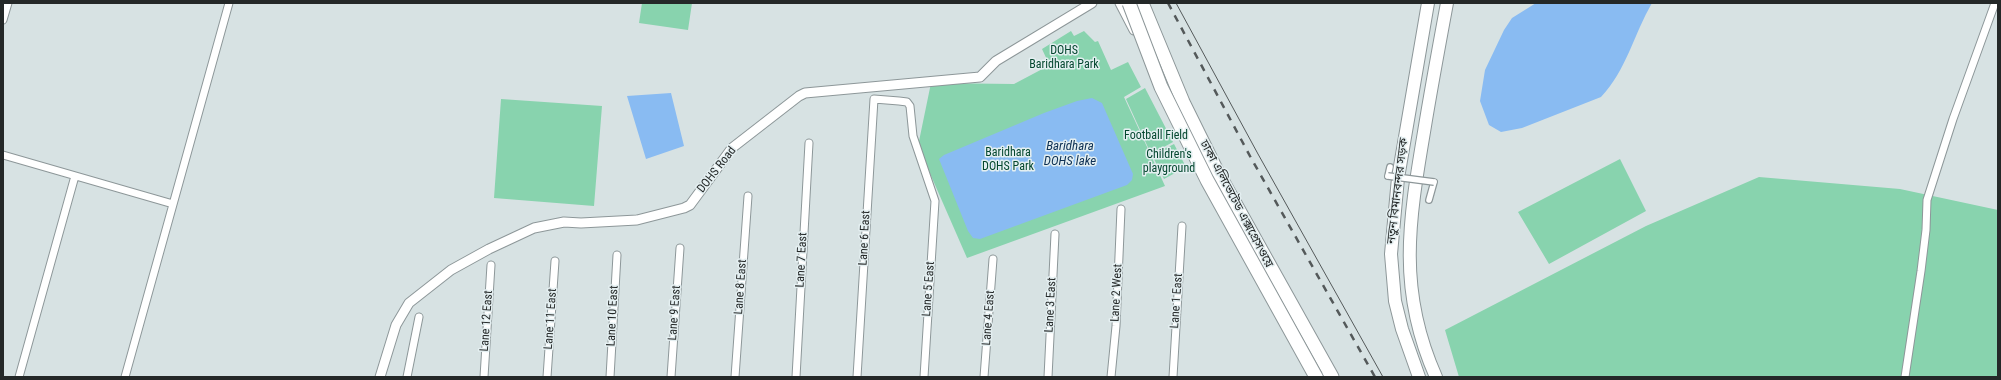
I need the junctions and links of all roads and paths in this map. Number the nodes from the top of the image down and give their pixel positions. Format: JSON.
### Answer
{"nodes":[{"id":1,"x":8,"y":3,"type":"edge"},
{"id":2,"x":229,"y":3,"type":"edge"},
{"id":3,"x":1092,"y":3,"type":"edge"},
{"id":4,"x":1120,"y":3,"type":"edge"},
{"id":5,"x":1129,"y":3,"type":"edge"},
{"id":6,"x":1142,"y":3,"type":"edge"},
{"id":7,"x":1428,"y":3,"type":"edge"},
{"id":8,"x":1447,"y":3,"type":"edge"},
{"id":9,"x":1995,"y":3,"type":"edge"},
{"id":10,"x":3,"y":20,"type":"edge"},
{"id":11,"x":1419,"y":52,"type":"junction"},
{"id":12,"x":1437,"y":55,"type":"junction"},
{"id":13,"x":874,"y":99,"type":"joint"},
{"id":14,"x":809,"y":143,"type":"dead end"},
{"id":15,"x":3,"y":155,"type":"edge"},
{"id":16,"x":1390,"y":167,"type":"dead end"},
{"id":17,"x":75,"y":176,"type":"junction"},
{"id":18,"x":748,"y":196,"type":"dead end"},
{"id":19,"x":1429,"y":200,"type":"dead end"},
{"id":20,"x":173,"y":204,"type":"junction"},
{"id":21,"x":1121,"y":209,"type":"dead end"},
{"id":22,"x":1182,"y":226,"type":"dead end"},
{"id":23,"x":1055,"y":234,"type":"dead end"},
{"id":24,"x":680,"y":248,"type":"dead end"},
{"id":25,"x":617,"y":255,"type":"dead end"},
{"id":26,"x":992,"y":259,"type":"dead end"},
{"id":27,"x":555,"y":261,"type":"dead end"},
{"id":28,"x":491,"y":265,"type":"dead end"},
{"id":29,"x":420,"y":317,"type":"dead end"},
{"id":30,"x":407,"y":375,"type":"edge"},
{"id":31,"x":19,"y":377,"type":"edge"},
{"id":32,"x":125,"y":377,"type":"edge"},
{"id":33,"x":380,"y":377,"type":"edge"},
{"id":34,"x":484,"y":377,"type":"edge"},
{"id":35,"x":547,"y":377,"type":"edge"},
{"id":36,"x":610,"y":377,"type":"edge"},
{"id":37,"x":671,"y":377,"type":"edge"},
{"id":38,"x":735,"y":377,"type":"edge"},
{"id":39,"x":796,"y":377,"type":"edge"},
{"id":40,"x":857,"y":377,"type":"edge"},
{"id":41,"x":924,"y":377,"type":"edge"},
{"id":42,"x":984,"y":377,"type":"edge"},
{"id":43,"x":1048,"y":377,"type":"edge"},
{"id":44,"x":1111,"y":377,"type":"edge"},
{"id":45,"x":1173,"y":377,"type":"edge"},
{"id":46,"x":1316,"y":377,"type":"edge"},
{"id":47,"x":1332,"y":377,"type":"edge"},
{"id":48,"x":1419,"y":377,"type":"edge"},
{"id":49,"x":1436,"y":377,"type":"edge"},
{"id":50,"x":1905,"y":377,"type":"edge"}],
"edges":[{"from":1,"to":10,"type":"street"},
{"from":2,"to":20,"type":"street"},
{"from":3,"to":33,"type":"street","name":"DOHS Road"},
{"from":4,"to":46,"type":"street"},
{"from":5,"to":46,"type":"highway","name":"ঢাকা এলিভেটেড এক্সপ্রেসওয়ে","bridge":true},
{"from":6,"to":47,"type":"highway","name":"ঢাকা এলিভেটেড এক্সপ্রেসওয়ে"},
{"from":7,"to":11,"type":"highway","name":"নতুন বিমানবন্দর সড়ক"},
{"from":8,"to":12,"type":"highway","name":"নতুন বিমানবন্দর সড়ক"},
{"from":9,"to":50,"type":"street"},
{"from":11,"to":12,"type":"highway"},
{"from":11,"to":48,"type":"highway","name":"নতুন বিমানবন্দর সড়ক"},
{"from":12,"to":49,"type":"highway","name":"নতুন বিমানবন্দর সড়ক"},
{"from":13,"to":40,"type":"street","name":"Lane 6 East"},
{"from":13,"to":41,"type":"street","name":"Lane 5 East"},
{"from":14,"to":39,"type":"street","name":"Lane 7 East"},
{"from":15,"to":17,"type":"street"},
{"from":16,"to":19,"type":"street","bridge":true},
{"from":17,"to":20,"type":"street"},
{"from":17,"to":31,"type":"street"},
{"from":18,"to":38,"type":"street","name":"Lane 8 East"},
{"from":20,"to":32,"type":"street"},
{"from":21,"to":44,"type":"street","name":"Lane 2 West"},
{"from":22,"to":45,"type":"street","name":"Lane 1 East"},
{"from":23,"to":43,"type":"street","name":"Lane 3 East"},
{"from":24,"to":37,"type":"street","name":"Lane 9 East"},
{"from":25,"to":36,"type":"street","name":"Lane 10 East"},
{"from":26,"to":42,"type":"street","name":"Lane 4 East"},
{"from":27,"to":35,"type":"street","name":"Lane 11 East"},
{"from":28,"to":34,"type":"street","name":"Lane 12 East"},
{"from":29,"to":30,"type":"street"}]}
